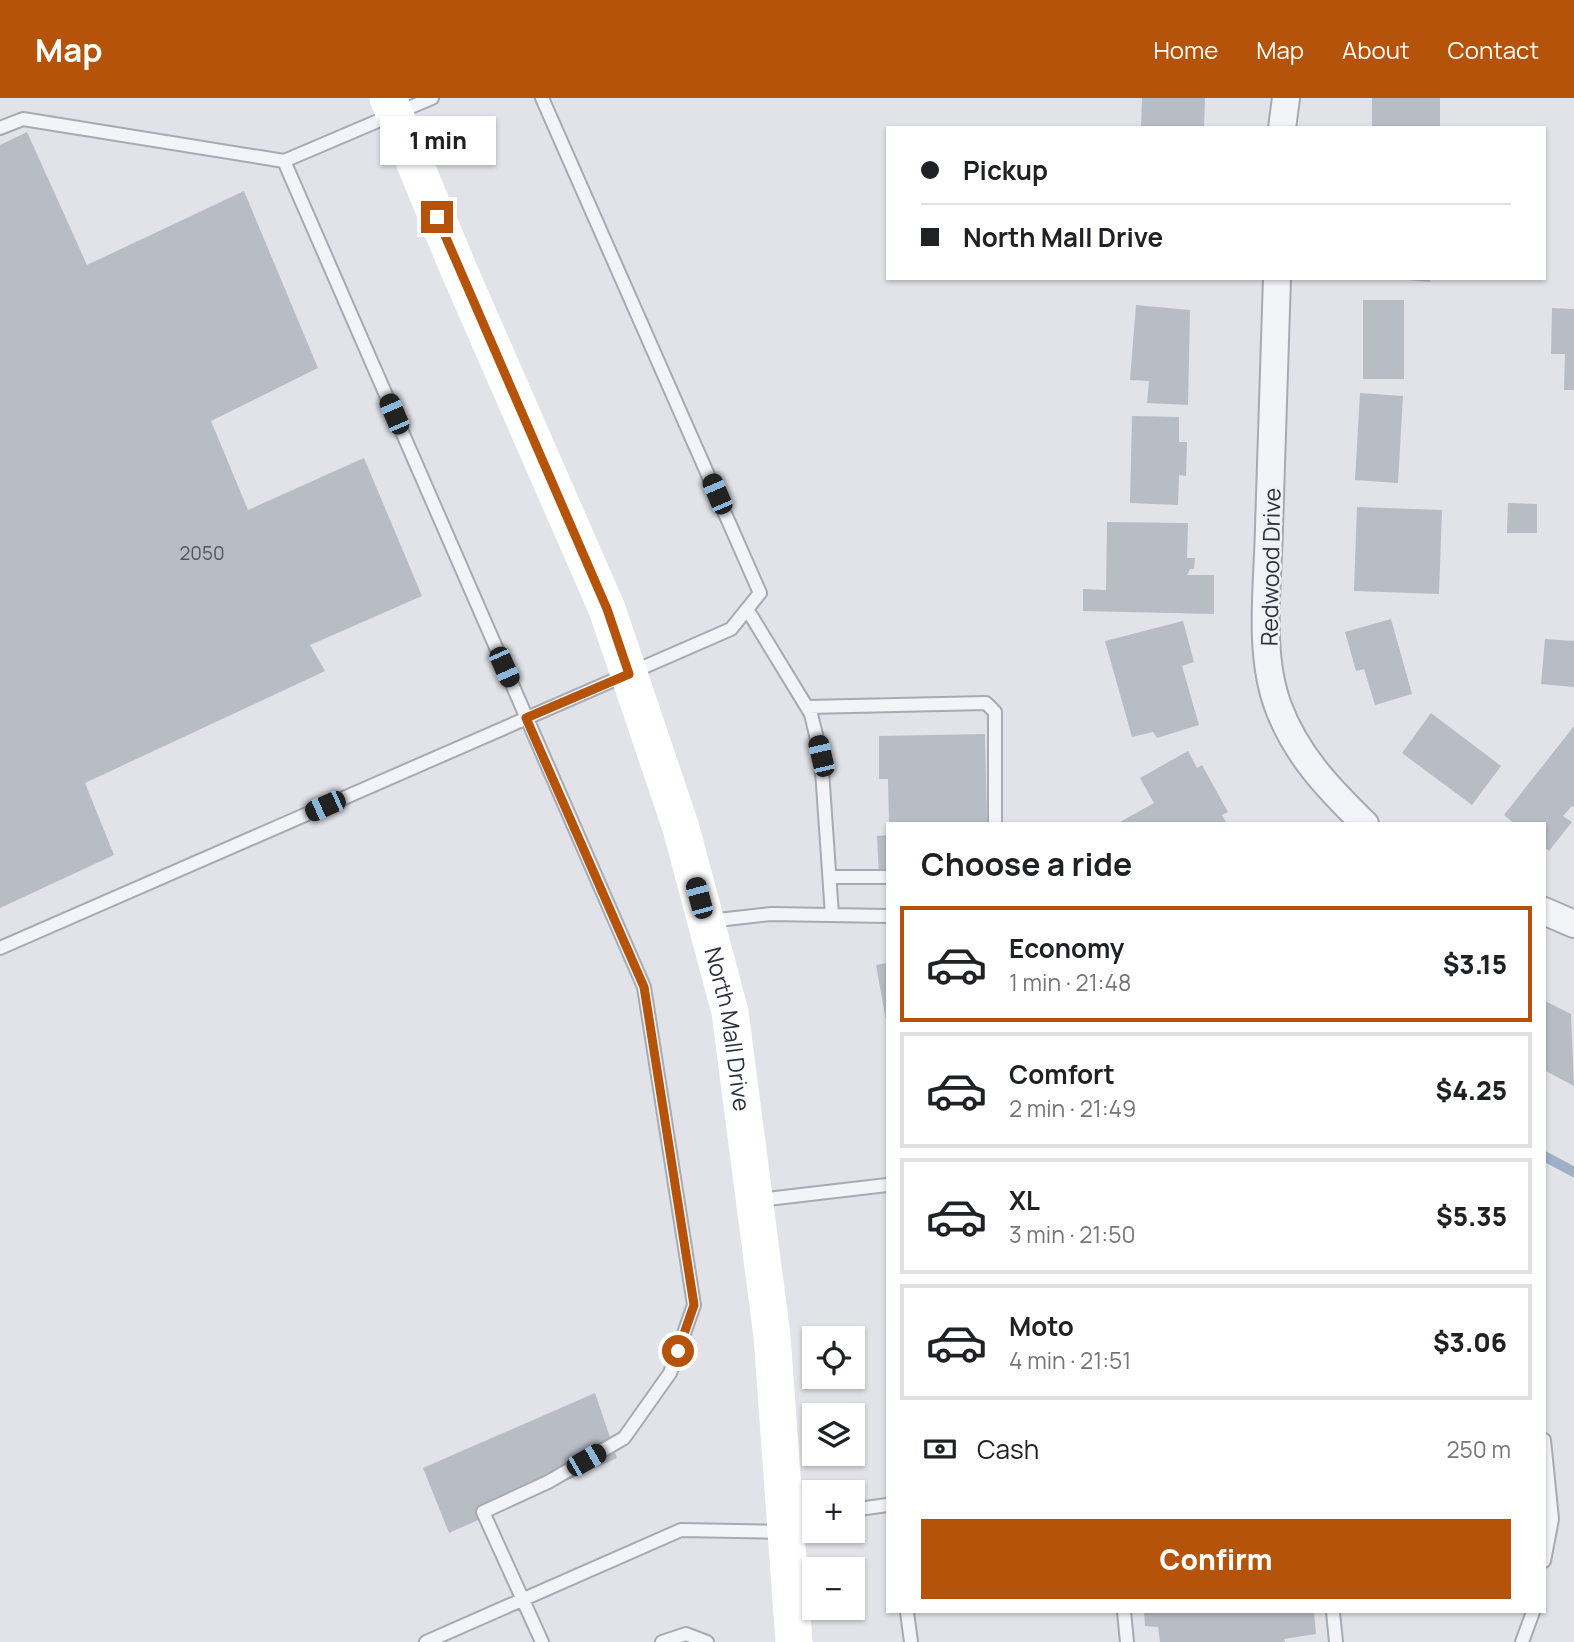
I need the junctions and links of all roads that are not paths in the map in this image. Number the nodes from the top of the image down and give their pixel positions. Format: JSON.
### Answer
{"nodes":[{"id":1,"x":432,"y":98,"type":"edge"},
{"id":2,"x":542,"y":98,"type":"edge"},
{"id":3,"x":1286,"y":98,"type":"edge"},
{"id":4,"x":392,"y":106,"type":"edge"},
{"id":5,"x":1282,"y":126,"type":"edge"},
{"id":6,"x":0,"y":128,"type":"edge"},
{"id":7,"x":284,"y":161,"type":"junction"},
{"id":8,"x":1277,"y":280,"type":"edge"},
{"id":9,"x":747,"y":609,"type":"junction"},
{"id":10,"x":629,"y":674,"type":"junction"},
{"id":11,"x":807,"y":707,"type":"junction"},
{"id":12,"x":526,"y":718,"type":"junction"},
{"id":13,"x":995,"y":822,"type":"edge"},
{"id":14,"x":1363,"y":822,"type":"edge"},
{"id":15,"x":830,"y":877,"type":"junction"},
{"id":16,"x":886,"y":877,"type":"edge"},
{"id":17,"x":832,"y":915,"type":"junction"},
{"id":18,"x":886,"y":916,"type":"edge"},
{"id":19,"x":706,"y":922,"type":"junction"},
{"id":20,"x":0,"y":948,"type":"edge"},
{"id":21,"x":886,"y":1185,"type":"edge"},
{"id":22,"x":754,"y":1200,"type":"junction"},
{"id":23,"x":1546,"y":1472,"type":"edge"},
{"id":24,"x":886,"y":1505,"type":"edge"},
{"id":25,"x":865,"y":1508,"type":"edge"},
{"id":26,"x":799,"y":1527,"type":"edge"},
{"id":27,"x":1546,"y":1550,"type":"edge"},
{"id":28,"x":523,"y":1600,"type":"junction"},
{"id":29,"x":907,"y":1613,"type":"edge"},
{"id":30,"x":1124,"y":1613,"type":"edge"},
{"id":31,"x":1333,"y":1613,"type":"edge"},
{"id":32,"x":1533,"y":1613,"type":"edge"},
{"id":33,"x":426,"y":1642,"type":"edge"},
{"id":34,"x":542,"y":1642,"type":"edge"},
{"id":35,"x":663,"y":1642,"type":"edge"},
{"id":36,"x":707,"y":1642,"type":"edge"},
{"id":37,"x":794,"y":1642,"type":"edge"},
{"id":38,"x":911,"y":1642,"type":"edge"},
{"id":39,"x":1127,"y":1642,"type":"edge"},
{"id":40,"x":1336,"y":1642,"type":"edge"},
{"id":41,"x":1522,"y":1642,"type":"edge"}],
"edges":[{"from":1,"to":4,"type":"lane"},
{"from":2,"to":9,"type":"lane"},
{"from":3,"to":5,"type":"street"},
{"from":4,"to":7,"type":"lane"},
{"from":4,"to":10,"type":"street","name":"North Mall Drive"},
{"from":6,"to":7,"type":"lane"},
{"from":7,"to":12,"type":"lane"},
{"from":8,"to":14,"type":"street","name":"Redwood Drive"},
{"from":9,"to":10,"type":"lane"},
{"from":9,"to":11,"type":"lane"},
{"from":10,"to":12,"type":"lane"},
{"from":10,"to":19,"type":"street","name":"North Mall Drive"},
{"from":11,"to":13,"type":"lane"},
{"from":11,"to":15,"type":"lane"},
{"from":12,"to":20,"type":"lane"},
{"from":12,"to":28,"type":"lane"},
{"from":15,"to":16,"type":"lane"},
{"from":15,"to":17,"type":"lane"},
{"from":17,"to":18,"type":"lane"},
{"from":17,"to":19,"type":"lane"},
{"from":19,"to":22,"type":"street","name":"North Mall Drive"},
{"from":21,"to":22,"type":"lane"},
{"from":22,"to":26,"type":"street","name":"North Mall Drive"},
{"from":23,"to":27,"type":"lane"},
{"from":24,"to":25,"type":"lane"},
{"from":26,"to":28,"type":"lane"},
{"from":26,"to":37,"type":"street","name":"North Mall Drive"},
{"from":28,"to":33,"type":"lane"},
{"from":28,"to":34,"type":"lane"},
{"from":29,"to":38,"type":"lane"},
{"from":30,"to":39,"type":"lane"},
{"from":31,"to":40,"type":"lane"},
{"from":32,"to":41,"type":"lane"},
{"from":35,"to":36,"type":"lane"}]}
